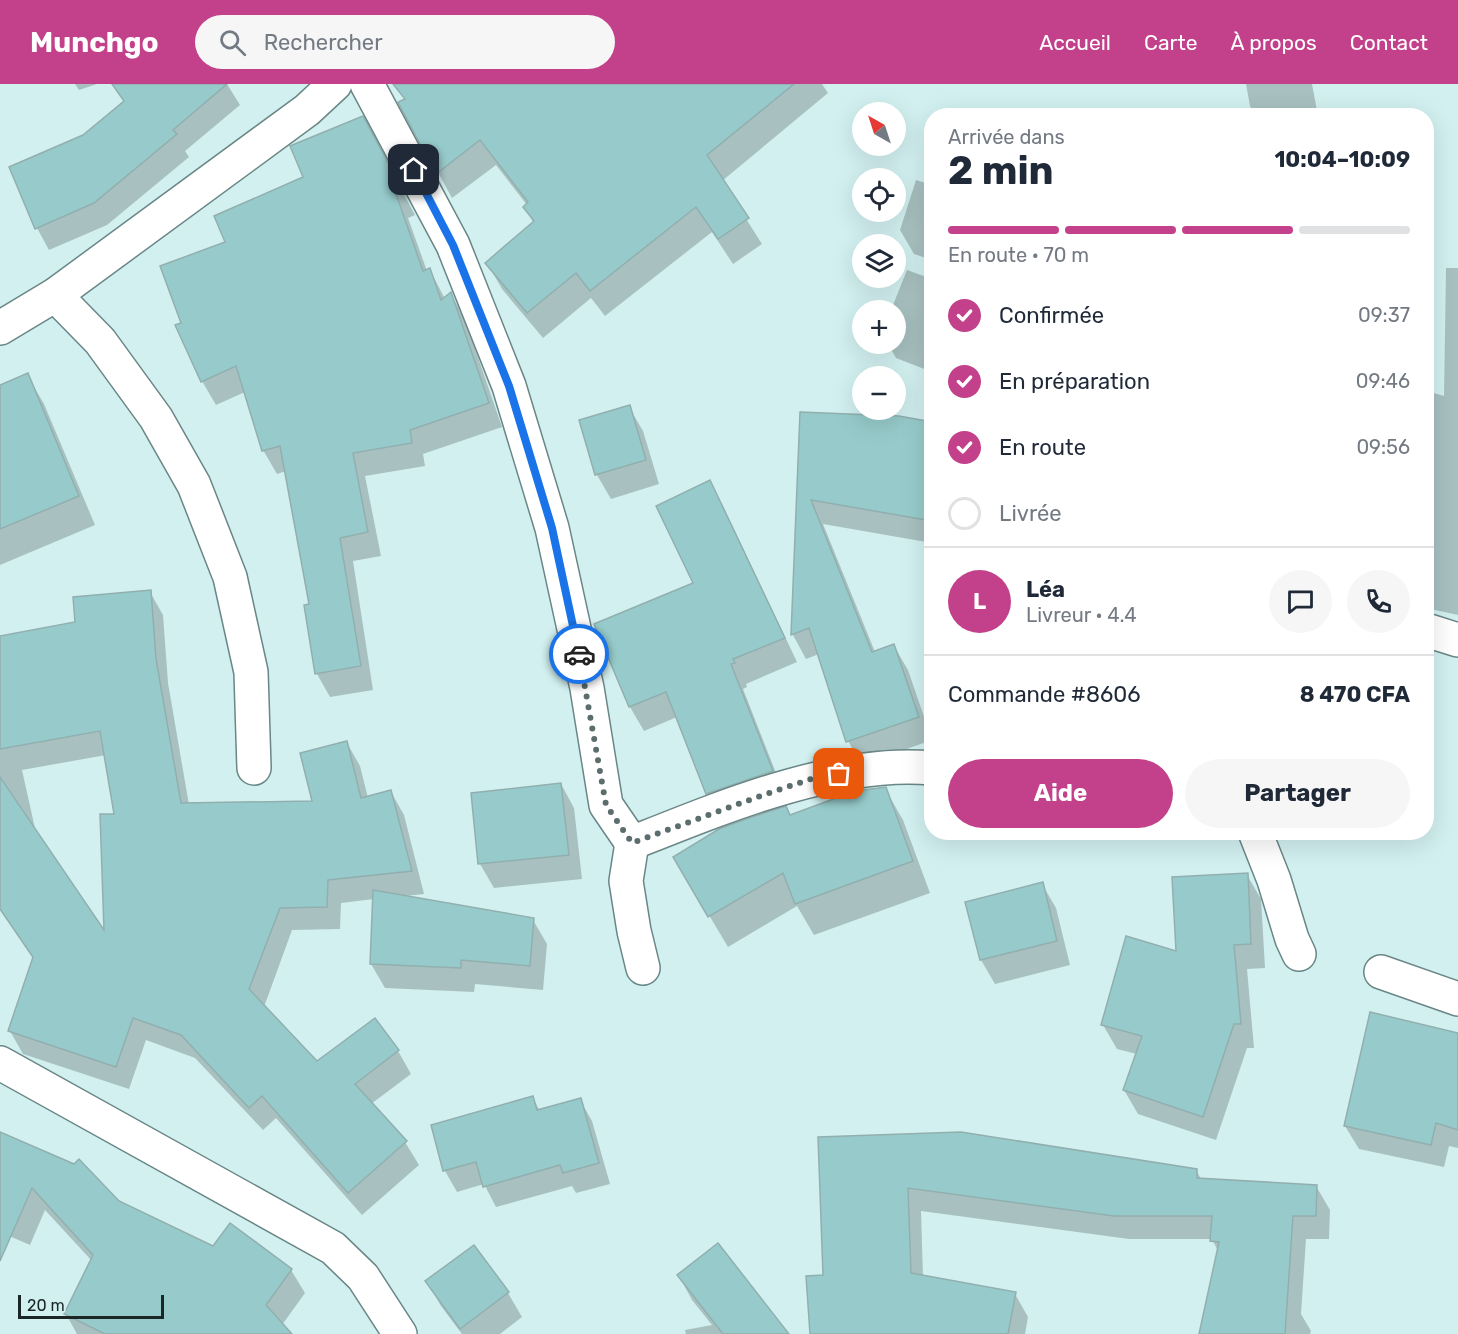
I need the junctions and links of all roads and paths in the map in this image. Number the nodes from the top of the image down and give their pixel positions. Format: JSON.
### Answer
{"nodes":[{"id":1,"x":334,"y":84,"type":"edge"},
{"id":2,"x":367,"y":84,"type":"edge"},
{"id":3,"x":55,"y":295,"type":"junction"},
{"id":4,"x":0,"y":328,"type":"edge"},
{"id":5,"x":1434,"y":632,"type":"edge"},
{"id":6,"x":1458,"y":640,"type":"edge"},
{"id":7,"x":254,"y":768,"type":"dead end"},
{"id":8,"x":924,"y":768,"type":"edge"},
{"id":9,"x":1258,"y":840,"type":"edge"},
{"id":10,"x":632,"y":843,"type":"junction"},
{"id":11,"x":1299,"y":954,"type":"dead end"},
{"id":12,"x":643,"y":968,"type":"dead end"},
{"id":13,"x":1381,"y":972,"type":"dead end"},
{"id":14,"x":1458,"y":999,"type":"edge"},
{"id":15,"x":0,"y":1063,"type":"edge"},
{"id":16,"x":400,"y":1334,"type":"edge"}],
"edges":[{"from":1,"to":3,"type":"street"},
{"from":2,"to":10,"type":"street"},
{"from":3,"to":4,"type":"street"},
{"from":3,"to":7,"type":"street"},
{"from":5,"to":6,"type":"street"},
{"from":8,"to":10,"type":"street"},
{"from":9,"to":11,"type":"street"},
{"from":10,"to":12,"type":"street"},
{"from":13,"to":14,"type":"street"},
{"from":15,"to":16,"type":"street"}]}
